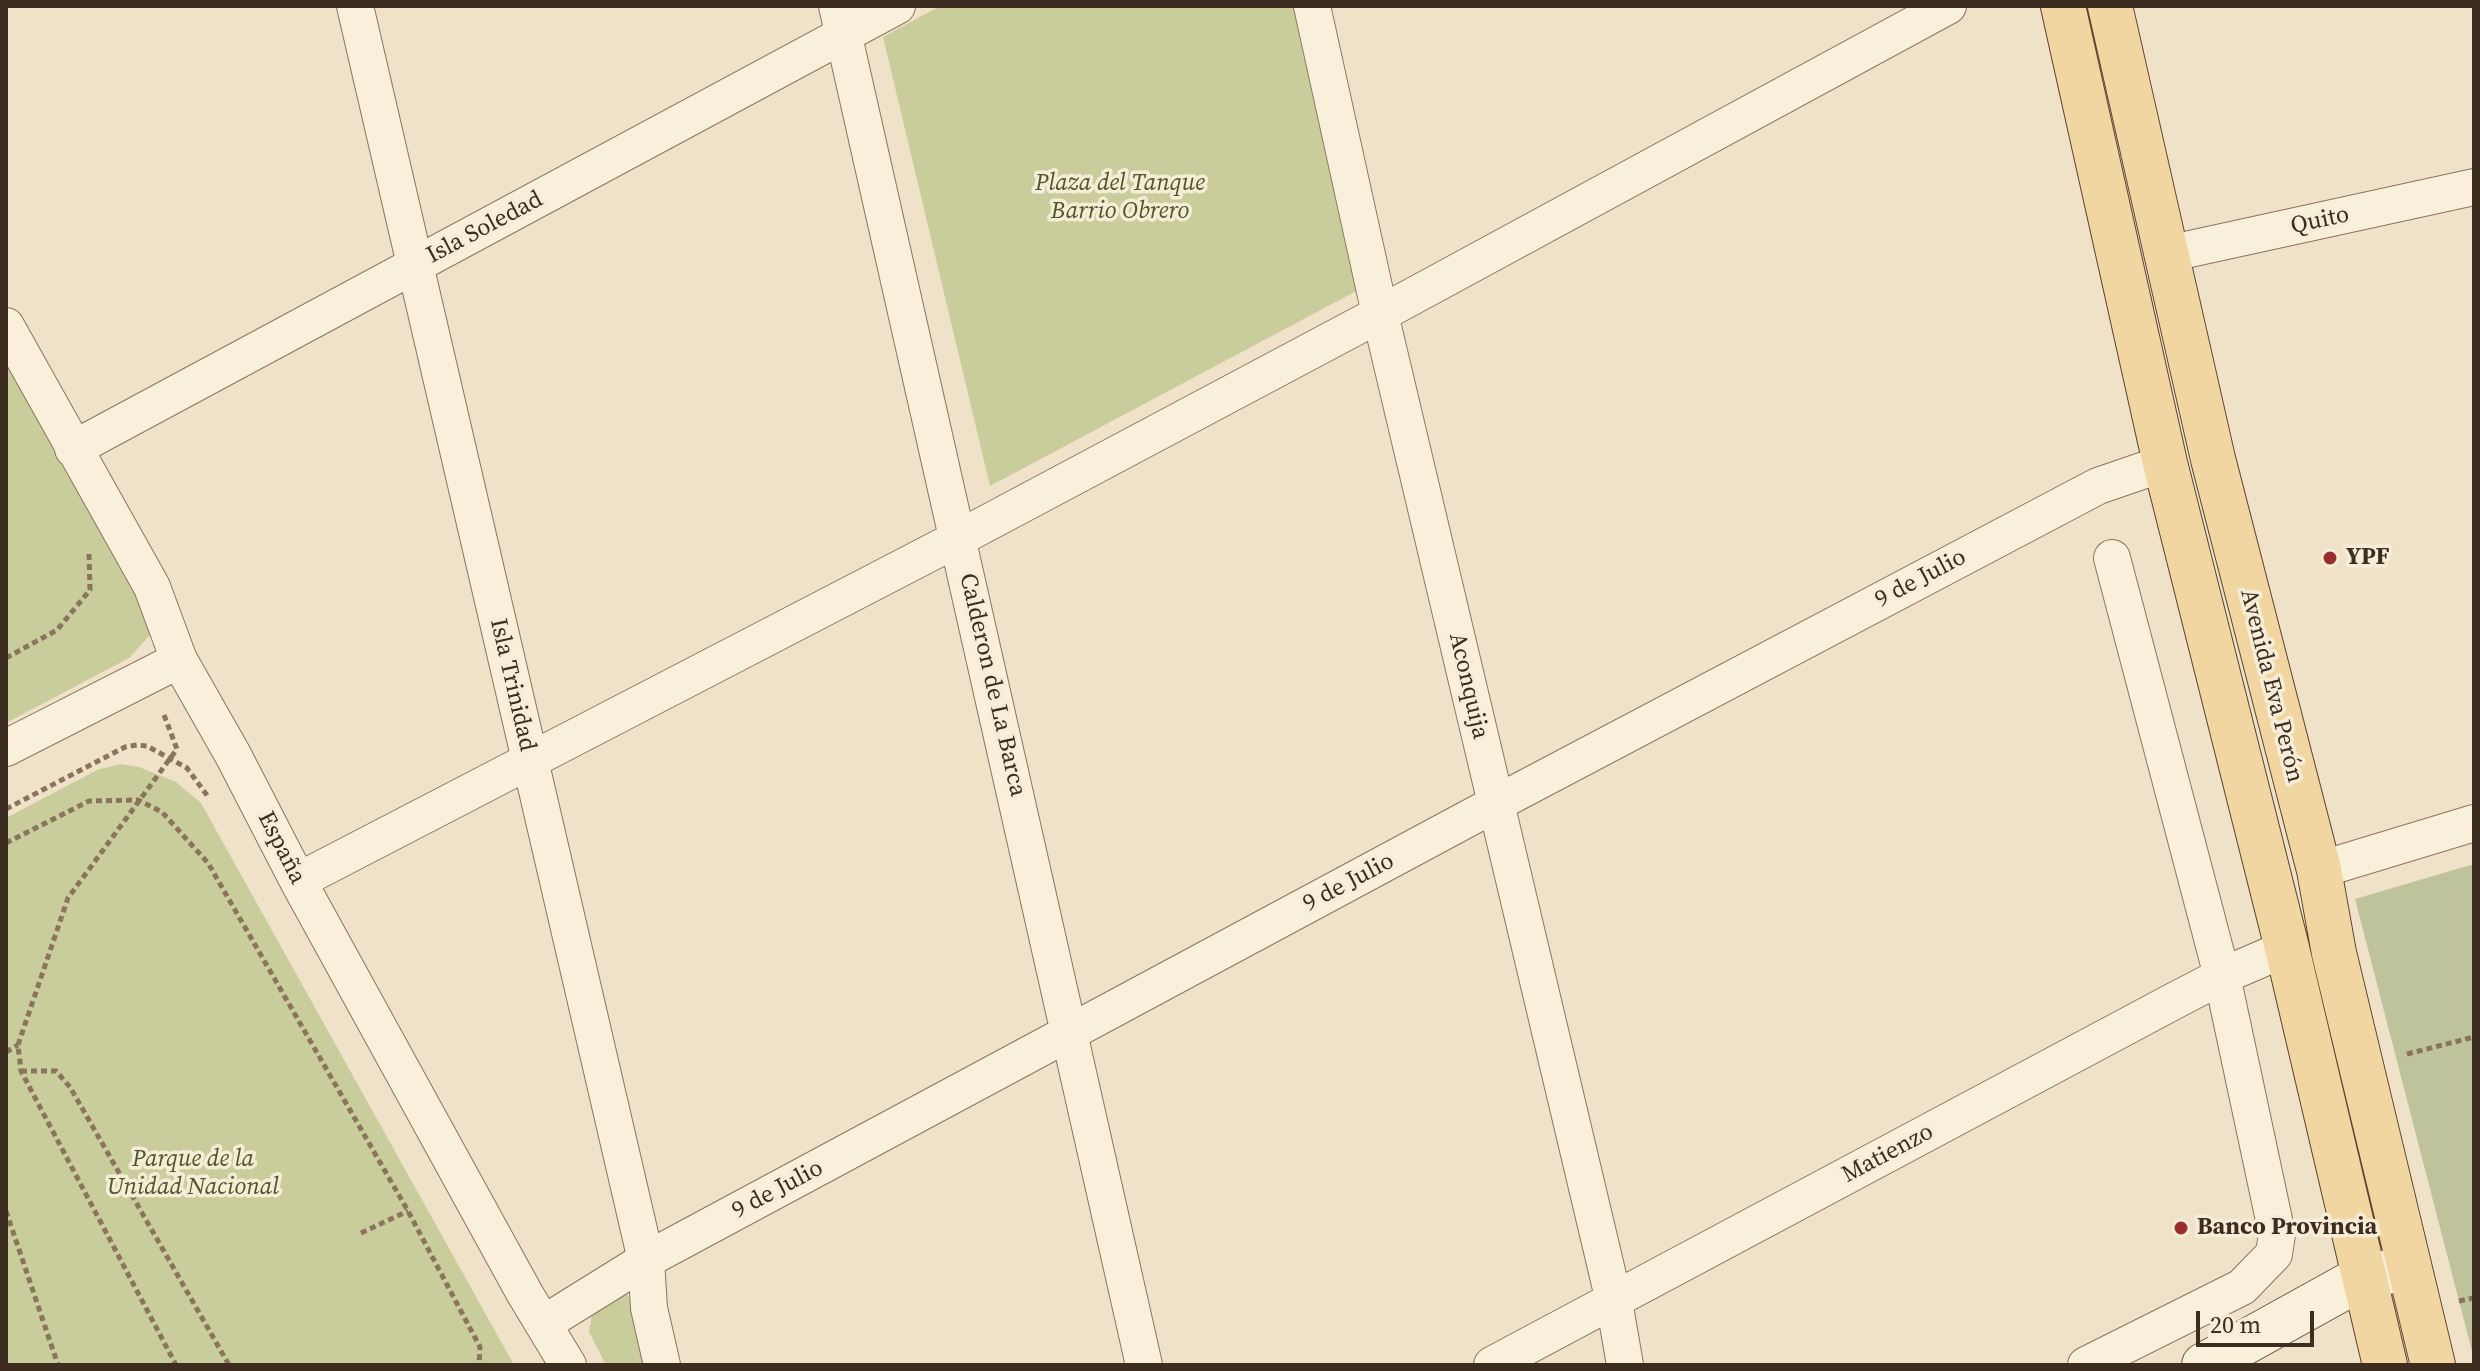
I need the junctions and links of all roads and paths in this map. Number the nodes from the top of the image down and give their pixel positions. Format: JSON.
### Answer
{"nodes":[{"id":1,"x":355,"y":6,"type":"edge"},
{"id":2,"x":897,"y":6,"type":"edge"},
{"id":3,"x":1312,"y":6,"type":"edge"},
{"id":4,"x":1948,"y":6,"type":"edge"},
{"id":5,"x":2063,"y":6,"type":"edge"},
{"id":6,"x":2110,"y":6,"type":"edge"},
{"id":7,"x":841,"y":21,"type":"edge"},
{"id":8,"x":2474,"y":187,"type":"edge"},
{"id":9,"x":2167,"y":254,"type":"junction"},
{"id":10,"x":416,"y":265,"type":"junction"},
{"id":11,"x":1380,"y":314,"type":"junction"},
{"id":12,"x":6,"y":326,"type":"edge"},
{"id":13,"x":73,"y":449,"type":"junction"},
{"id":14,"x":2165,"y":463,"type":"junction"},
{"id":15,"x":959,"y":538,"type":"junction"},
{"id":16,"x":89,"y":553,"type":"dead end"},
{"id":17,"x":2112,"y":558,"type":"dead end"},
{"id":18,"x":6,"y":658,"type":"edge"},
{"id":19,"x":164,"y":668,"type":"junction"},
{"id":20,"x":6,"y":748,"type":"edge"},
{"id":21,"x":170,"y":757,"type":"junction"},
{"id":22,"x":530,"y":763,"type":"junction"},
{"id":23,"x":138,"y":800,"type":"junction"},
{"id":24,"x":1497,"y":803,"type":"junction"},
{"id":25,"x":6,"y":809,"type":"edge"},
{"id":26,"x":2474,"y":823,"type":"edge"},
{"id":27,"x":6,"y":843,"type":"edge"},
{"id":28,"x":2319,"y":870,"type":"junction"},
{"id":29,"x":298,"y":881,"type":"junction"},
{"id":30,"x":2287,"y":948,"type":"junction"},
{"id":31,"x":2222,"y":976,"type":"junction"},
{"id":32,"x":1071,"y":1034,"type":"junction"},
{"id":33,"x":2474,"y":1037,"type":"edge"},
{"id":34,"x":18,"y":1045,"type":"junction"},
{"id":35,"x":6,"y":1052,"type":"edge"},
{"id":36,"x":2407,"y":1054,"type":"dead end"},
{"id":37,"x":21,"y":1071,"type":"junction"},
{"id":38,"x":6,"y":1211,"type":"edge"},
{"id":39,"x":408,"y":1211,"type":"junction"},
{"id":40,"x":361,"y":1233,"type":"dead end"},
{"id":41,"x":646,"y":1260,"type":"junction"},
{"id":42,"x":2409,"y":1268,"type":"junction"},
{"id":43,"x":2363,"y":1277,"type":"junction"},
{"id":44,"x":1614,"y":1301,"type":"junction"},
{"id":45,"x":543,"y":1324,"type":"junction"},
{"id":46,"x":58,"y":1365,"type":"edge"},
{"id":47,"x":176,"y":1365,"type":"edge"},
{"id":48,"x":229,"y":1365,"type":"edge"},
{"id":49,"x":479,"y":1365,"type":"edge"},
{"id":50,"x":568,"y":1365,"type":"edge"},
{"id":51,"x":662,"y":1365,"type":"edge"},
{"id":52,"x":1144,"y":1365,"type":"edge"},
{"id":53,"x":1492,"y":1365,"type":"edge"},
{"id":54,"x":1625,"y":1365,"type":"edge"},
{"id":55,"x":2086,"y":1365,"type":"edge"},
{"id":56,"x":2204,"y":1365,"type":"edge"},
{"id":57,"x":2385,"y":1365,"type":"edge"},
{"id":58,"x":2433,"y":1365,"type":"edge"}],
"edges":[{"from":1,"to":10,"type":"street","name":"Isla Trinidad"},
{"from":2,"to":7,"type":"street","name":"Isla Soledad"},
{"from":3,"to":11,"type":"street","name":"Aconquija"},
{"from":4,"to":11,"type":"street"},
{"from":5,"to":14,"type":"main road","name":"Avenida Eva Perón"},
{"from":6,"to":9,"type":"main road","name":"Avenida Eva Perón"},
{"from":7,"to":10,"type":"street","name":"Isla Soledad"},
{"from":7,"to":15,"type":"street","name":"Calderon de La Barca"},
{"from":8,"to":9,"type":"street","name":"Quito"},
{"from":9,"to":28,"type":"main road","name":"Avenida Eva Perón"},
{"from":10,"to":13,"type":"street","name":"Isla Soledad"},
{"from":10,"to":22,"type":"street","name":"Isla Trinidad"},
{"from":11,"to":15,"type":"street"},
{"from":11,"to":24,"type":"street","name":"Aconquija"},
{"from":12,"to":13,"type":"street","name":"España"},
{"from":13,"to":19,"type":"street","name":"España"},
{"from":14,"to":24,"type":"street","name":"9 de Julio"},
{"from":14,"to":30,"type":"main road","name":"Avenida Eva Perón"},
{"from":15,"to":22,"type":"street"},
{"from":15,"to":32,"type":"street","name":"Calderon de La Barca"},
{"from":16,"to":18,"type":"path"},
{"from":17,"to":31,"type":"street"},
{"from":19,"to":20,"type":"street"},
{"from":19,"to":21,"type":"path"},
{"from":19,"to":29,"type":"street","name":"España"},
{"from":21,"to":23,"type":"path"},
{"from":21,"to":25,"type":"path"},
{"from":22,"to":29,"type":"street"},
{"from":22,"to":41,"type":"street","name":"Isla Trinidad"},
{"from":23,"to":27,"type":"path"},
{"from":23,"to":34,"type":"path"},
{"from":23,"to":39,"type":"path"},
{"from":24,"to":32,"type":"street","name":"9 de Julio"},
{"from":24,"to":44,"type":"street","name":"Aconquija"},
{"from":26,"to":28,"type":"street"},
{"from":28,"to":42,"type":"main road","name":"Avenida Eva Perón"},
{"from":29,"to":45,"type":"street","name":"España"},
{"from":30,"to":31,"type":"street","name":"Matienzo"},
{"from":30,"to":43,"type":"main road","name":"Avenida Eva Perón"},
{"from":31,"to":44,"type":"street","name":"Matienzo"},
{"from":31,"to":55,"type":"street"},
{"from":32,"to":41,"type":"street","name":"9 de Julio"},
{"from":32,"to":52,"type":"street","name":"Calderon de La Barca"},
{"from":33,"to":36,"type":"path"},
{"from":34,"to":35,"type":"path"},
{"from":34,"to":37,"type":"path"},
{"from":37,"to":47,"type":"path"},
{"from":37,"to":48,"type":"path"},
{"from":38,"to":46,"type":"path"},
{"from":39,"to":40,"type":"path"},
{"from":39,"to":49,"type":"path"},
{"from":41,"to":45,"type":"street","name":"9 de Julio"},
{"from":41,"to":51,"type":"street","name":"Isla Trinidad"},
{"from":42,"to":43,"type":"main road"},
{"from":42,"to":58,"type":"main road","name":"Avenida Eva Perón"},
{"from":43,"to":56,"type":"main road"},
{"from":43,"to":57,"type":"main road","name":"Avenida Eva Perón"},
{"from":44,"to":53,"type":"street","name":"Matienzo"},
{"from":44,"to":54,"type":"street","name":"Aconquija"},
{"from":45,"to":50,"type":"street","name":"España"}]}
